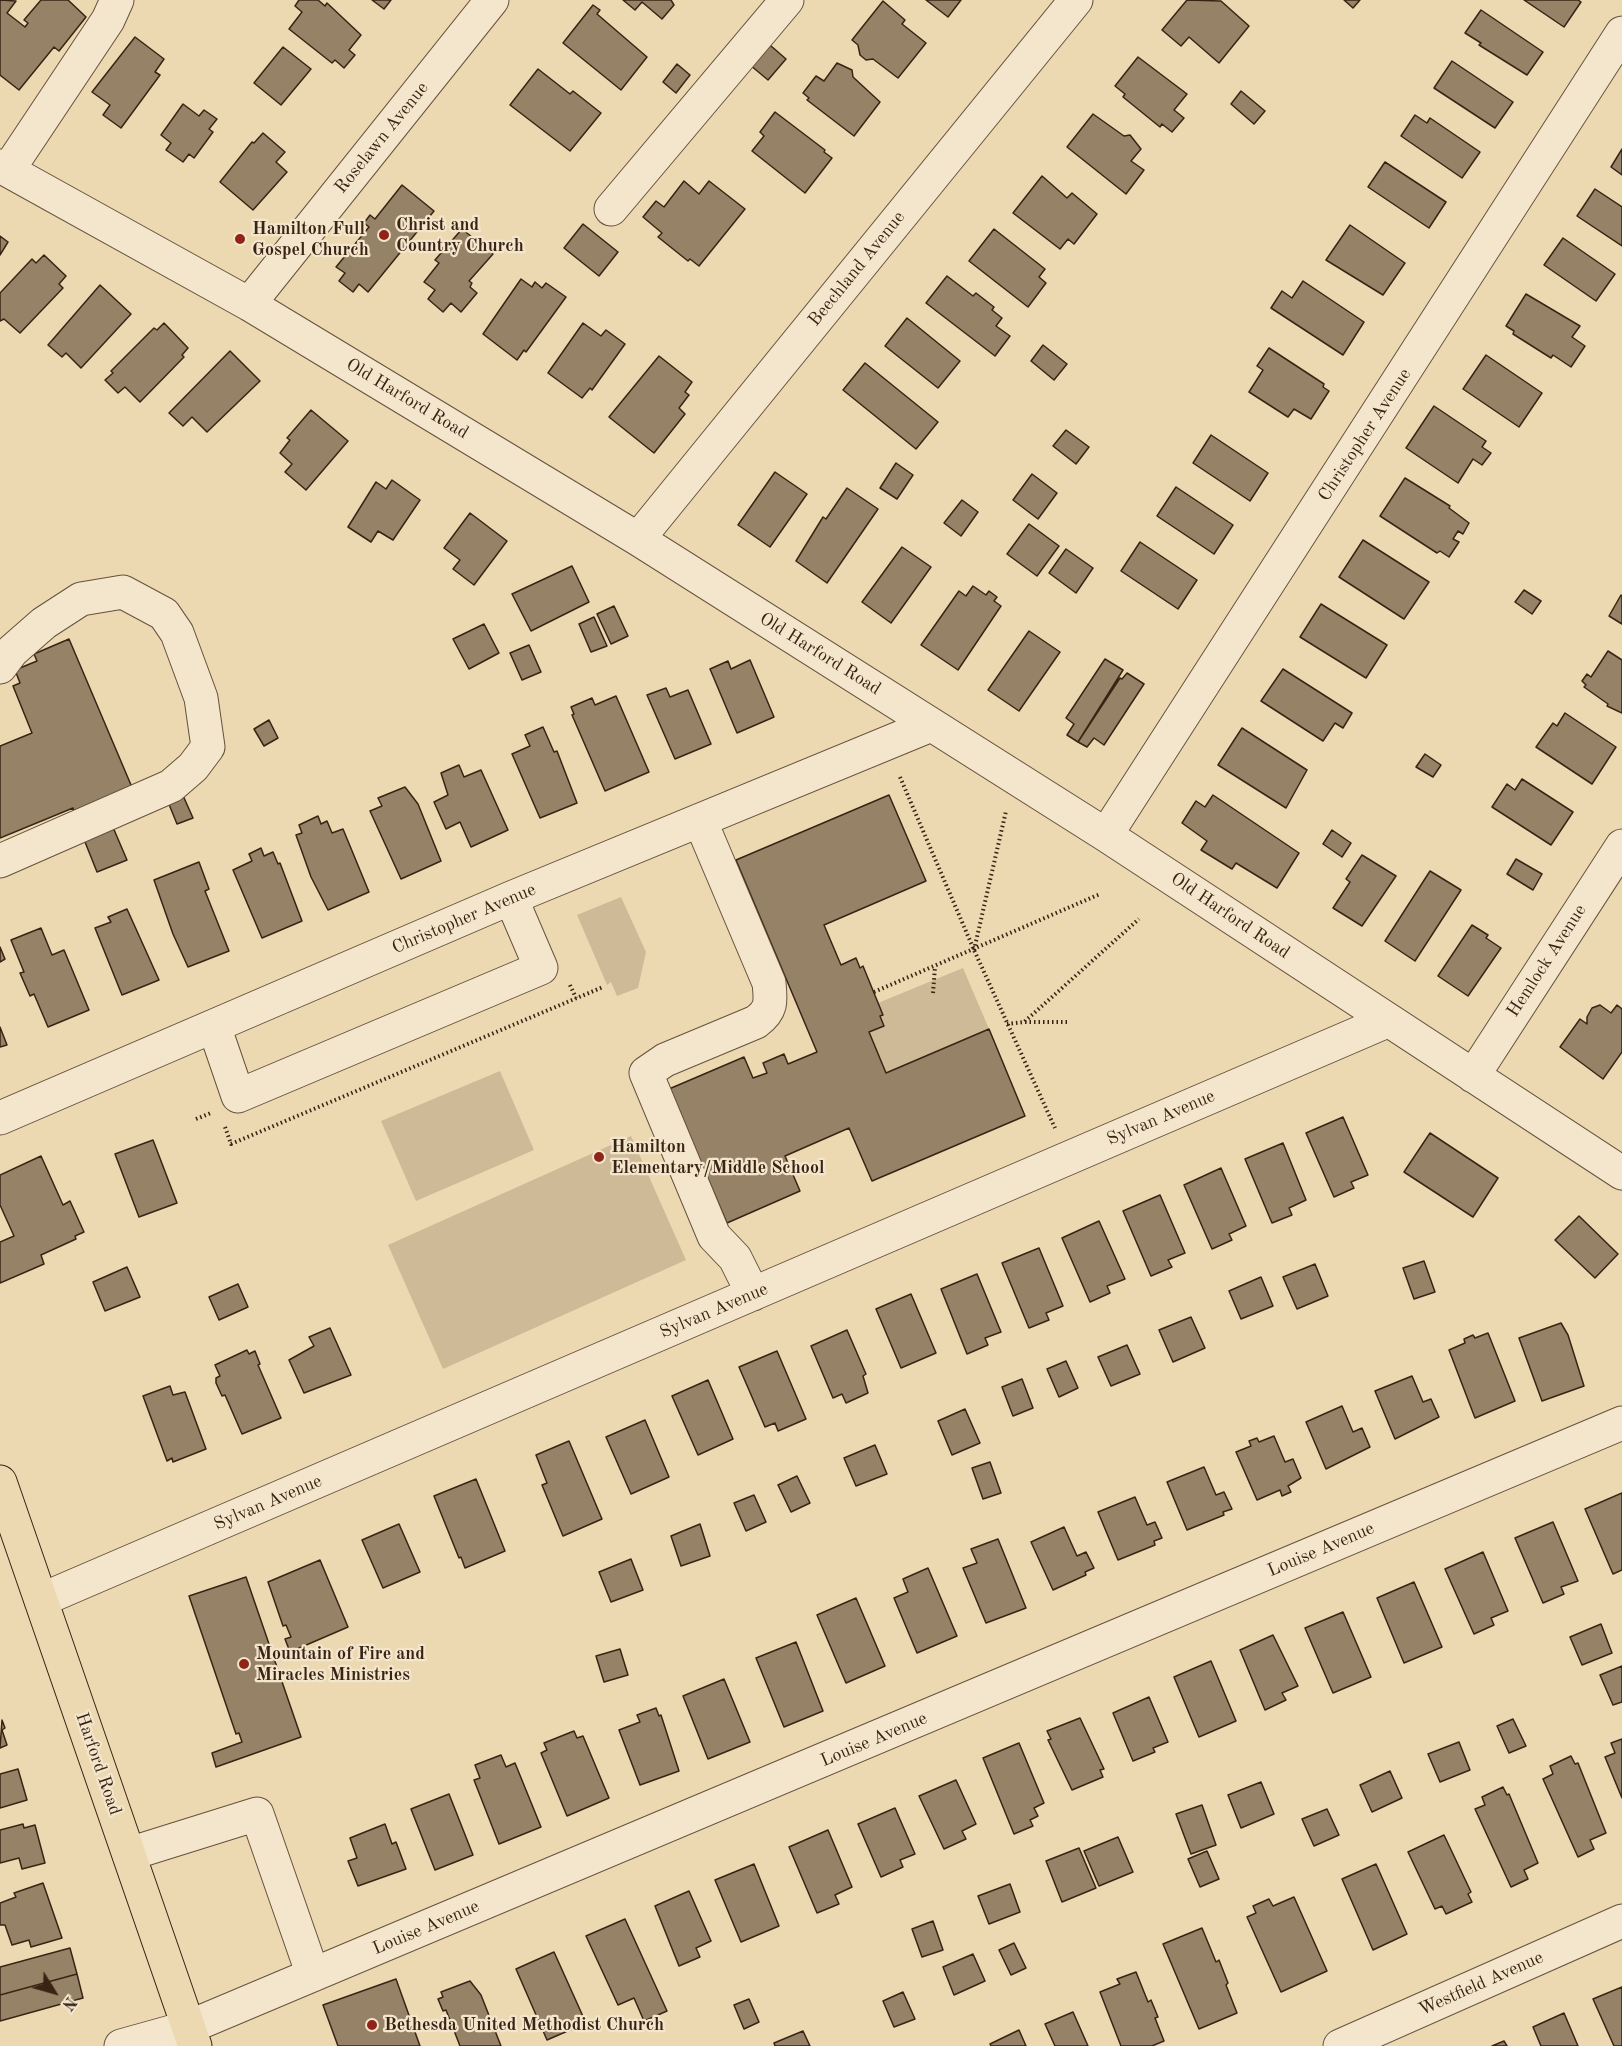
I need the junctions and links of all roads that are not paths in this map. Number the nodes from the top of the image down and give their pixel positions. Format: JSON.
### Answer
{"nodes":[{"id":1,"x":117,"y":0,"type":"edge"},
{"id":2,"x":492,"y":0,"type":"edge"},
{"id":3,"x":787,"y":0,"type":"edge"},
{"id":4,"x":1076,"y":0,"type":"edge"},
{"id":5,"x":1622,"y":33,"type":"edge"},
{"id":6,"x":4,"y":168,"type":"edge"},
{"id":7,"x":611,"y":209,"type":"dead end"},
{"id":8,"x":249,"y":304,"type":"junction"},
{"id":9,"x":638,"y":539,"type":"junction"},
{"id":10,"x":0,"y":667,"type":"edge"},
{"id":11,"x":931,"y":725,"type":"junction"},
{"id":12,"x":700,"y":820,"type":"junction"},
{"id":13,"x":1106,"y":835,"type":"junction"},
{"id":14,"x":1622,"y":846,"type":"edge"},
{"id":15,"x":0,"y":861,"type":"edge"},
{"id":16,"x":511,"y":898,"type":"junction"},
{"id":17,"x":1387,"y":1021,"type":"junction"},
{"id":18,"x":214,"y":1026,"type":"junction"},
{"id":19,"x":1473,"y":1076,"type":"junction"},
{"id":20,"x":0,"y":1118,"type":"edge"},
{"id":21,"x":1622,"y":1173,"type":"edge"},
{"id":22,"x":753,"y":1294,"type":"junction"},
{"id":23,"x":1622,"y":1423,"type":"edge"},
{"id":24,"x":0,"y":1482,"type":"edge"},
{"id":25,"x":7,"y":1522,"type":"edge"},
{"id":26,"x":41,"y":1600,"type":"junction"},
{"id":27,"x":129,"y":1854,"type":"junction"},
{"id":28,"x":1622,"y":1921,"type":"edge"},
{"id":29,"x":313,"y":1976,"type":"junction"},
{"id":30,"x":192,"y":2037,"type":"edge"},
{"id":31,"x":121,"y":2046,"type":"edge"},
{"id":32,"x":1340,"y":2046,"type":"edge"}],
"edges":[{"from":1,"to":6,"type":"street"},
{"from":2,"to":8,"type":"street","name":"Roselawn Avenue"},
{"from":3,"to":7,"type":"street"},
{"from":4,"to":9,"type":"street","name":"Beechland Avenue"},
{"from":5,"to":13,"type":"street","name":"Christopher Avenue"},
{"from":6,"to":8,"type":"street","name":"Old Harford Road"},
{"from":8,"to":9,"type":"street","name":"Old Harford Road"},
{"from":9,"to":11,"type":"street","name":"Old Harford Road"},
{"from":10,"to":15,"type":"street"},
{"from":11,"to":12,"type":"street","name":"Christopher Avenue"},
{"from":11,"to":13,"type":"street","name":"Old Harford Road"},
{"from":12,"to":16,"type":"street","name":"Christopher Avenue"},
{"from":12,"to":22,"type":"street"},
{"from":13,"to":17,"type":"street","name":"Old Harford Road"},
{"from":14,"to":19,"type":"street","name":"Hemlock Avenue"},
{"from":16,"to":18,"type":"street","name":"Christopher Avenue"},
{"from":16,"to":18,"type":"street"},
{"from":17,"to":19,"type":"street","name":"Old Harford Road"},
{"from":17,"to":22,"type":"street","name":"Sylvan Avenue"},
{"from":18,"to":20,"type":"street","name":"Christopher Avenue"},
{"from":19,"to":21,"type":"street","name":"Old Harford Road"},
{"from":22,"to":26,"type":"street","name":"Sylvan Avenue"},
{"from":23,"to":29,"type":"street","name":"Louise Avenue"},
{"from":24,"to":25,"type":"main road","name":"Harford Road"},
{"from":25,"to":26,"type":"main road","name":"Harford Road"},
{"from":26,"to":27,"type":"main road","name":"Harford Road"},
{"from":27,"to":29,"type":"street"},
{"from":27,"to":30,"type":"main road","name":"Harford Road"},
{"from":28,"to":32,"type":"street","name":"Westfield Avenue"},
{"from":29,"to":30,"type":"street","name":"Louise Avenue"},
{"from":30,"to":31,"type":"street","name":"Louise Avenue"}]}
